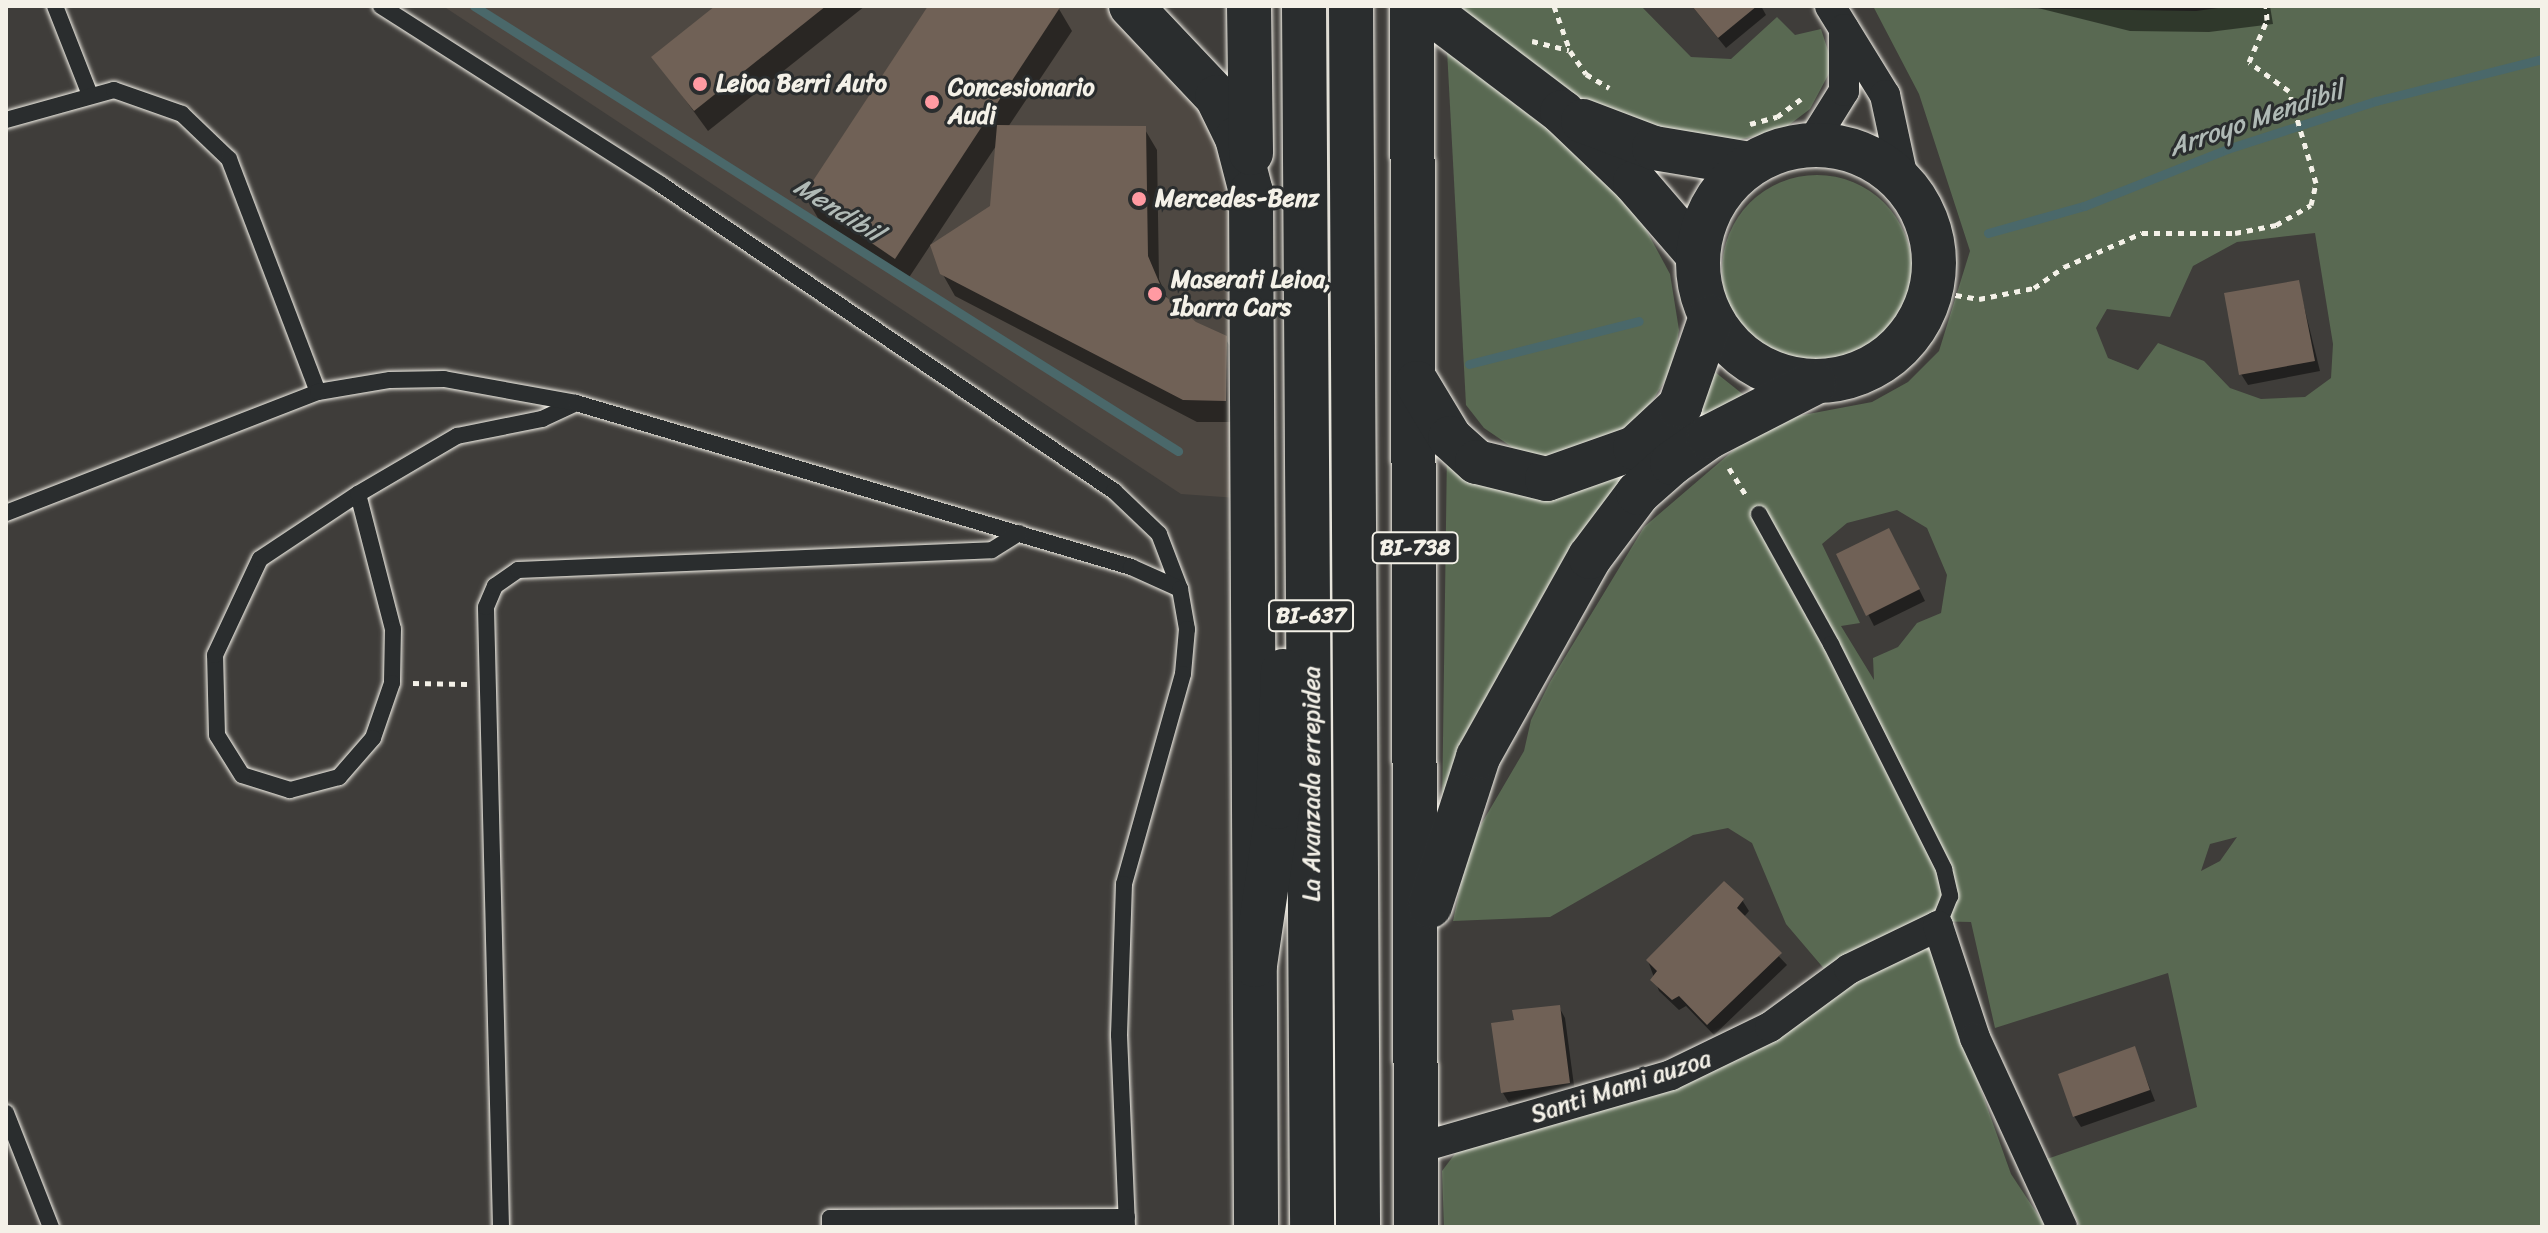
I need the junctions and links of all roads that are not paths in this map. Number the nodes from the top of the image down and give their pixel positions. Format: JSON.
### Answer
{"nodes":[{"id":1,"x":55,"y":6,"type":"edge"},
{"id":2,"x":381,"y":6,"type":"edge"},
{"id":3,"x":1131,"y":6,"type":"edge"},
{"id":4,"x":1249,"y":6,"type":"edge"},
{"id":5,"x":1304,"y":6,"type":"edge"},
{"id":6,"x":1351,"y":6,"type":"edge"},
{"id":7,"x":1429,"y":15,"type":"edge"},
{"id":8,"x":1837,"y":16,"type":"edge"},
{"id":9,"x":90,"y":95,"type":"junction"},
{"id":10,"x":1562,"y":112,"type":"junction"},
{"id":11,"x":6,"y":120,"type":"edge"},
{"id":12,"x":1811,"y":144,"type":"junction"},
{"id":13,"x":1744,"y":146,"type":"junction"},
{"id":14,"x":1304,"y":153,"type":"junction"},
{"id":15,"x":1904,"y":183,"type":"junction"},
{"id":16,"x":1251,"y":192,"type":"junction"},
{"id":17,"x":1698,"y":255,"type":"junction"},
{"id":18,"x":1711,"y":317,"type":"junction"},
{"id":19,"x":1416,"y":380,"type":"junction"},
{"id":20,"x":1814,"y":383,"type":"junction"},
{"id":21,"x":318,"y":392,"type":"junction"},
{"id":22,"x":576,"y":403,"type":"junction"},
{"id":23,"x":358,"y":494,"type":"junction"},
{"id":24,"x":6,"y":513,"type":"edge"},
{"id":25,"x":1759,"y":514,"type":"road end"},
{"id":26,"x":1019,"y":533,"type":"junction"},
{"id":27,"x":1180,"y":589,"type":"junction"},
{"id":28,"x":1938,"y":926,"type":"junction"},
{"id":29,"x":1255,"y":965,"type":"junction"},
{"id":30,"x":1415,"y":966,"type":"junction"},
{"id":31,"x":6,"y":1113,"type":"edge"},
{"id":32,"x":1415,"y":1149,"type":"junction"},
{"id":33,"x":1127,"y":1222,"type":"edge"},
{"id":34,"x":51,"y":1227,"type":"edge"},
{"id":35,"x":501,"y":1227,"type":"edge"},
{"id":36,"x":830,"y":1227,"type":"edge"},
{"id":37,"x":1256,"y":1227,"type":"edge"},
{"id":38,"x":1312,"y":1227,"type":"edge"},
{"id":39,"x":1358,"y":1227,"type":"edge"},
{"id":40,"x":1416,"y":1227,"type":"edge"},
{"id":41,"x":2062,"y":1227,"type":"edge"}],
"edges":[{"from":1,"to":9,"type":"lane"},
{"from":2,"to":27,"type":"lane"},
{"from":3,"to":16,"type":"main road"},
{"from":4,"to":16,"type":"main road"},
{"from":5,"to":14,"type":"main road","name":"La Avanzada errepidea","number":"BI-637"},
{"from":6,"to":39,"type":"main road","name":"La Avanzada errepidea","number":"BI-637"},
{"from":7,"to":10,"type":"main road"},
{"from":7,"to":19,"type":"main road","number":"BI-738"},
{"from":8,"to":12,"type":"street"},
{"from":8,"to":15,"type":"street"},
{"from":9,"to":11,"type":"lane"},
{"from":9,"to":21,"type":"lane"},
{"from":10,"to":13,"type":"main road"},
{"from":10,"to":17,"type":"main road"},
{"from":12,"to":13,"type":"main road"},
{"from":12,"to":15,"type":"main road"},
{"from":13,"to":17,"type":"main road"},
{"from":14,"to":29,"type":"main road"},
{"from":14,"to":38,"type":"main road","name":"La Avanzada errepidea","number":"BI-637"},
{"from":15,"to":20,"type":"main road"},
{"from":16,"to":29,"type":"main road"},
{"from":17,"to":18,"type":"main road"},
{"from":18,"to":19,"type":"main road"},
{"from":18,"to":20,"type":"main road"},
{"from":19,"to":30,"type":"main road","number":"BI-738"},
{"from":20,"to":30,"type":"main road"},
{"from":21,"to":22,"type":"lane"},
{"from":21,"to":24,"type":"lane"},
{"from":22,"to":23,"type":"lane"},
{"from":22,"to":26,"type":"lane"},
{"from":23,"to":23,"type":"lane"},
{"from":25,"to":28,"type":"lane"},
{"from":26,"to":27,"type":"lane"},
{"from":26,"to":35,"type":"lane"},
{"from":27,"to":33,"type":"lane"},
{"from":28,"to":32,"type":"street","name":"Santi Mami auzoa"},
{"from":28,"to":41,"type":"street"},
{"from":29,"to":37,"type":"main road"},
{"from":30,"to":32,"type":"main road","number":"BI-738"},
{"from":31,"to":34,"type":"lane"},
{"from":32,"to":40,"type":"main road","number":"BI-738"},
{"from":33,"to":36,"type":"lane"}]}
